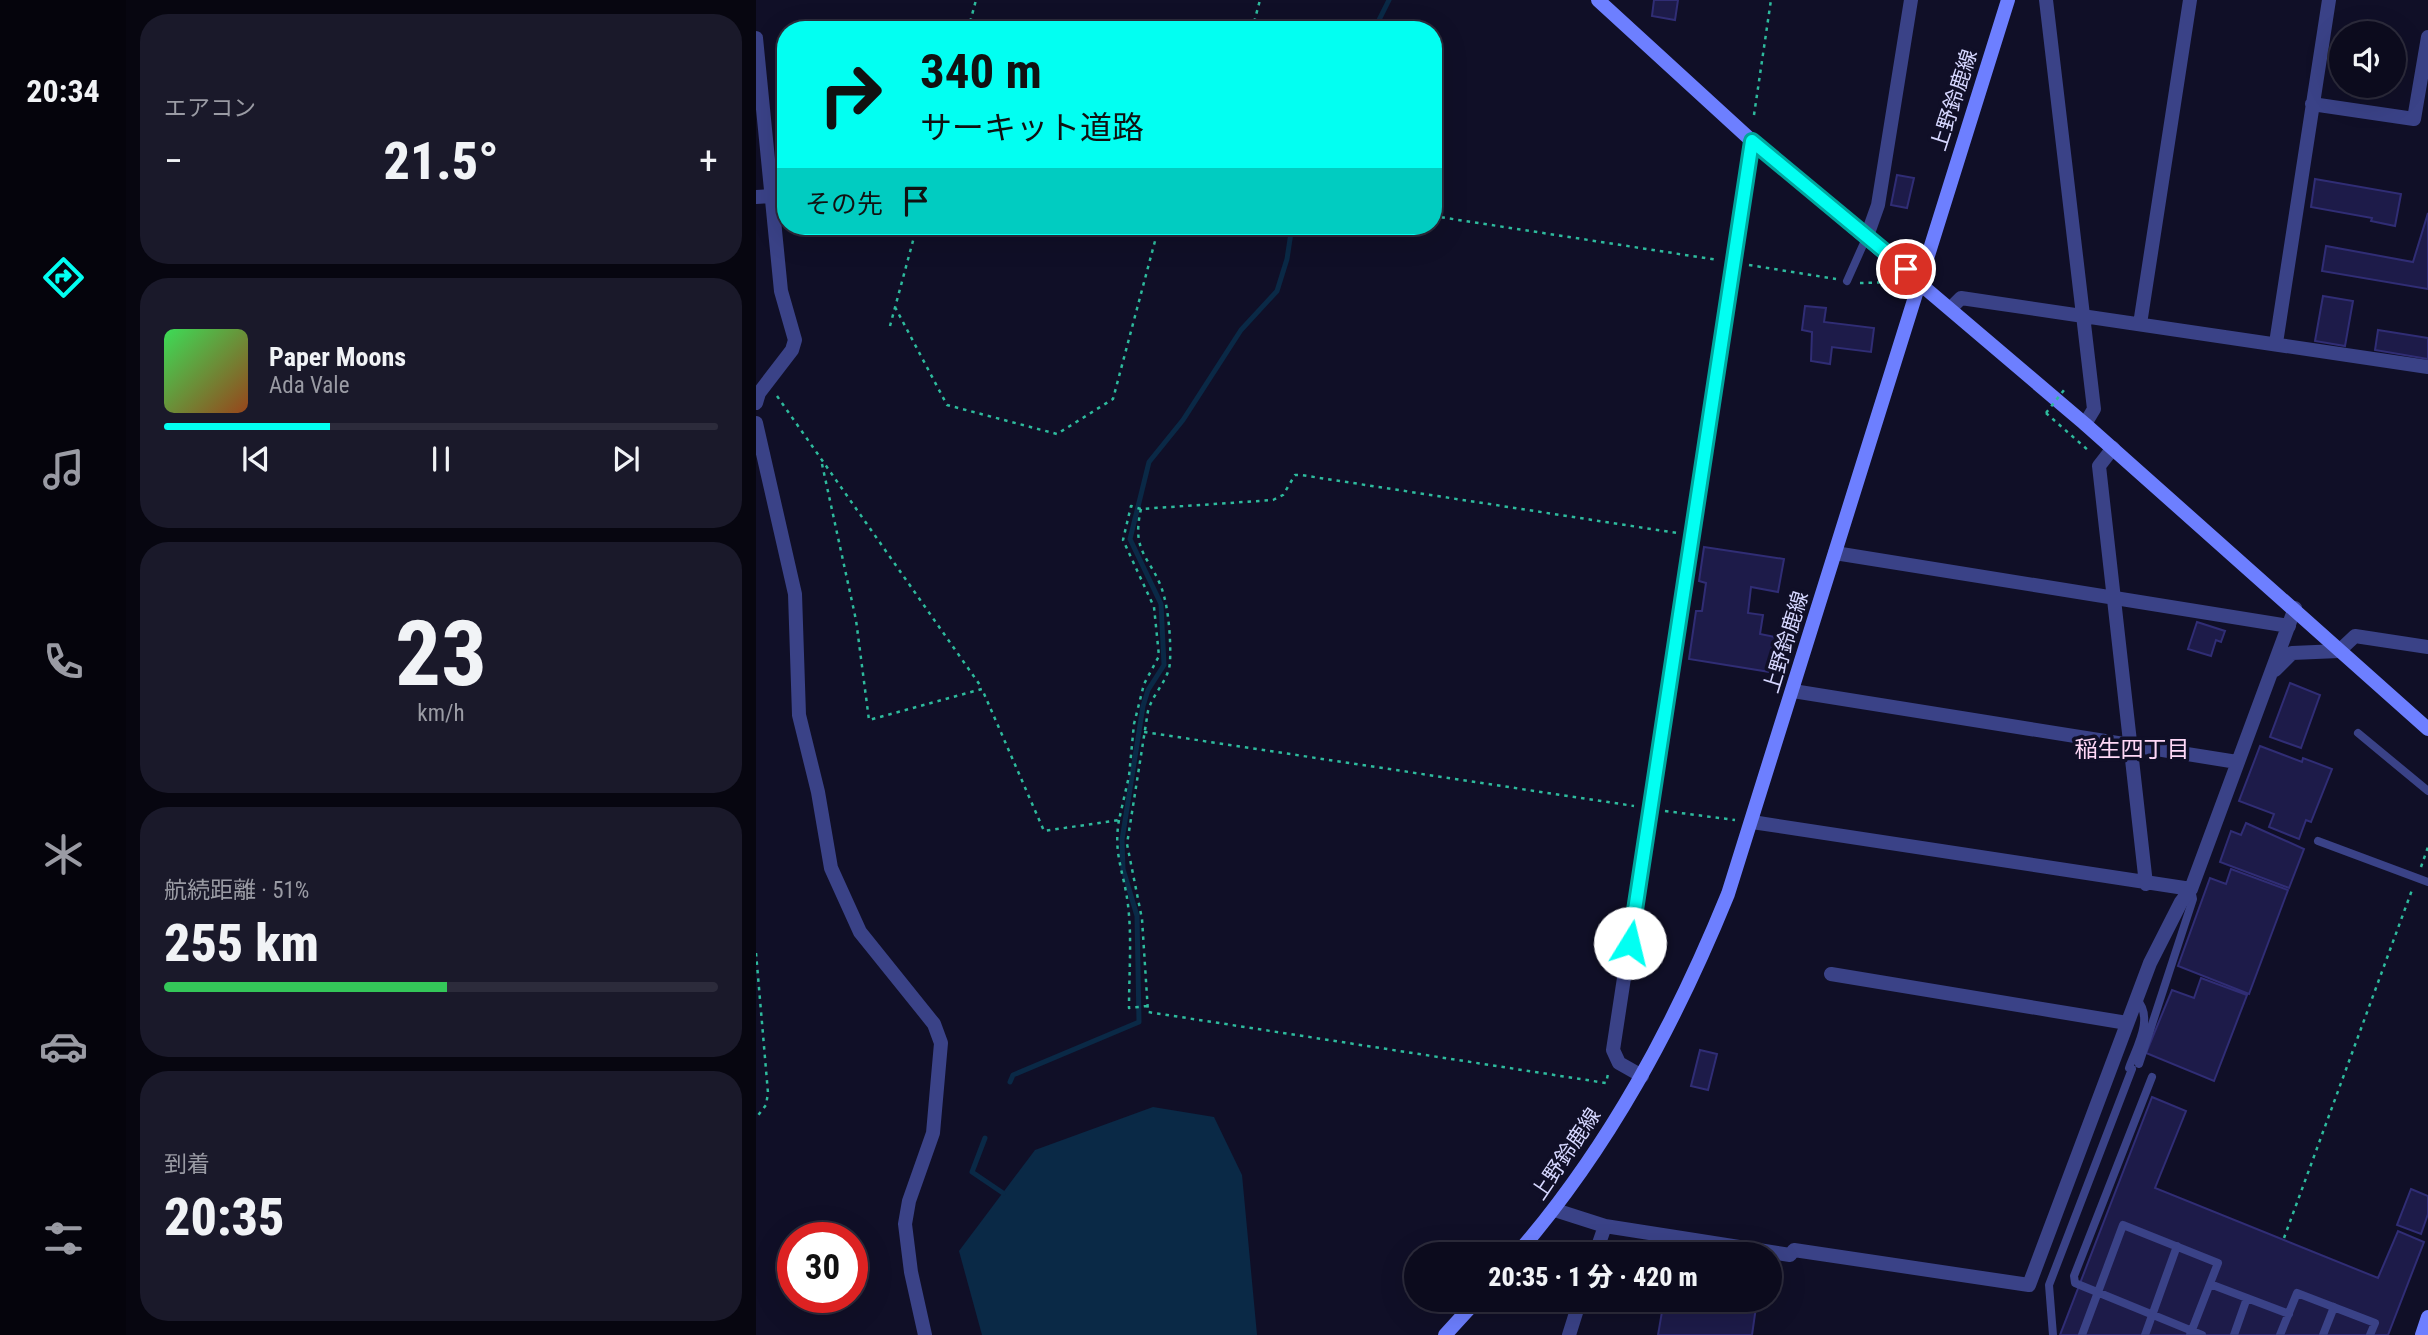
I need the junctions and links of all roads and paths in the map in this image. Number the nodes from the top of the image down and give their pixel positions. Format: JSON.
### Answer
{"nodes":[{"id":1,"x":975,"y":0,"type":"edge"},
{"id":2,"x":1260,"y":0,"type":"edge"},
{"id":3,"x":1598,"y":0,"type":"edge"},
{"id":4,"x":1771,"y":0,"type":"edge"},
{"id":5,"x":1910,"y":0,"type":"edge"},
{"id":6,"x":2008,"y":0,"type":"edge"},
{"id":7,"x":2046,"y":0,"type":"edge"},
{"id":8,"x":2190,"y":0,"type":"edge"},
{"id":9,"x":2329,"y":0,"type":"edge"},
{"id":10,"x":1611,"y":5,"type":"edge"},
{"id":11,"x":970,"y":21,"type":"edge"},
{"id":12,"x":1254,"y":21,"type":"edge"},
{"id":13,"x":2428,"y":37,"type":"edge"},
{"id":14,"x":756,"y":38,"type":"edge"},
{"id":15,"x":2312,"y":104,"type":"junction"},
{"id":16,"x":1754,"y":116,"type":"dead end"},
{"id":17,"x":1752,"y":141,"type":"junction"},
{"id":18,"x":764,"y":197,"type":"edge"},
{"id":19,"x":1442,"y":217,"type":"edge"},
{"id":20,"x":915,"y":235,"type":"edge"},
{"id":21,"x":1157,"y":235,"type":"edge"},
{"id":22,"x":1867,"y":236,"type":"junction"},
{"id":23,"x":1733,"y":262,"type":"junction"},
{"id":24,"x":1919,"y":279,"type":"junction"},
{"id":25,"x":1847,"y":281,"type":"junction"},
{"id":26,"x":895,"y":307,"type":"junction"},
{"id":27,"x":1951,"y":308,"type":"junction"},
{"id":28,"x":2082,"y":317,"type":"junction"},
{"id":29,"x":2140,"y":324,"type":"junction"},
{"id":30,"x":890,"y":326,"type":"dead end"},
{"id":31,"x":2276,"y":343,"type":"junction"},
{"id":32,"x":2428,"y":367,"type":"edge"},
{"id":33,"x":769,"y":381,"type":"junction"},
{"id":34,"x":2064,"y":390,"type":"dead end"},
{"id":35,"x":756,"y":403,"type":"edge"},
{"id":36,"x":756,"y":423,"type":"edge"},
{"id":37,"x":2085,"y":424,"type":"junction"},
{"id":38,"x":2113,"y":448,"type":"junction"},
{"id":39,"x":2089,"y":450,"type":"dead end"},
{"id":40,"x":822,"y":464,"type":"junction"},
{"id":41,"x":1140,"y":509,"type":"junction"},
{"id":42,"x":1690,"y":535,"type":"junction"},
{"id":43,"x":1835,"y":553,"type":"junction"},
{"id":44,"x":2115,"y":600,"type":"junction"},
{"id":45,"x":2295,"y":608,"type":"junction"},
{"id":46,"x":2289,"y":626,"type":"junction"},
{"id":47,"x":2428,"y":647,"type":"edge"},
{"id":48,"x":2339,"y":651,"type":"junction"},
{"id":49,"x":2269,"y":676,"type":"junction"},
{"id":50,"x":982,"y":689,"type":"junction"},
{"id":51,"x":1793,"y":691,"type":"junction"},
{"id":52,"x":2428,"y":729,"type":"edge"},
{"id":53,"x":1144,"y":733,"type":"junction"},
{"id":54,"x":2358,"y":733,"type":"dead end"},
{"id":55,"x":2132,"y":744,"type":"junction"},
{"id":56,"x":2237,"y":762,"type":"junction"},
{"id":57,"x":2428,"y":778,"type":"edge"},
{"id":58,"x":2425,"y":789,"type":"edge"},
{"id":59,"x":1651,"y":809,"type":"junction"},
{"id":60,"x":1119,"y":820,"type":"junction"},
{"id":61,"x":1752,"y":822,"type":"junction"},
{"id":62,"x":2318,"y":841,"type":"dead end"},
{"id":63,"x":2428,"y":848,"type":"edge"},
{"id":64,"x":2417,"y":878,"type":"junction"},
{"id":65,"x":2428,"y":882,"type":"edge"},
{"id":66,"x":2146,"y":884,"type":"junction"},
{"id":67,"x":2191,"y":889,"type":"junction"},
{"id":68,"x":756,"y":953,"type":"edge"},
{"id":69,"x":1830,"y":974,"type":"dead end"},
{"id":70,"x":2136,"y":999,"type":"junction"},
{"id":71,"x":1147,"y":1006,"type":"junction"},
{"id":72,"x":2127,"y":1023,"type":"junction"},
{"id":73,"x":1618,"y":1061,"type":"junction"},
{"id":74,"x":2133,"y":1067,"type":"junction"},
{"id":75,"x":1642,"y":1076,"type":"junction"},
{"id":76,"x":2152,"y":1077,"type":"dead end"},
{"id":77,"x":756,"y":1118,"type":"edge"},
{"id":78,"x":1555,"y":1210,"type":"junction"},
{"id":79,"x":1605,"y":1226,"type":"junction"},
{"id":80,"x":2284,"y":1238,"type":"dead end"},
{"id":81,"x":1527,"y":1242,"type":"edge"},
{"id":82,"x":1599,"y":1242,"type":"edge"},
{"id":83,"x":2177,"y":1246,"type":"junction"},
{"id":84,"x":2210,"y":1284,"type":"junction"},
{"id":85,"x":2098,"y":1294,"type":"junction"},
{"id":86,"x":2247,"y":1298,"type":"junction"},
{"id":87,"x":2333,"y":1307,"type":"junction"},
{"id":88,"x":1466,"y":1312,"type":"edge"},
{"id":89,"x":1576,"y":1312,"type":"edge"},
{"id":90,"x":2289,"y":1314,"type":"junction"},
{"id":91,"x":2152,"y":1315,"type":"junction"},
{"id":92,"x":2428,"y":1319,"type":"edge"},
{"id":93,"x":2191,"y":1333,"type":"edge"},
{"id":94,"x":925,"y":1335,"type":"edge"},
{"id":95,"x":1445,"y":1335,"type":"edge"},
{"id":96,"x":1569,"y":1335,"type":"edge"},
{"id":97,"x":2053,"y":1335,"type":"edge"},
{"id":98,"x":2082,"y":1335,"type":"edge"},
{"id":99,"x":2145,"y":1335,"type":"edge"},
{"id":100,"x":2202,"y":1335,"type":"edge"},
{"id":101,"x":2234,"y":1335,"type":"edge"},
{"id":102,"x":2280,"y":1335,"type":"edge"},
{"id":103,"x":2323,"y":1335,"type":"edge"},
{"id":104,"x":2370,"y":1335,"type":"edge"},
{"id":105,"x":2422,"y":1335,"type":"edge"}],
"edges":[{"from":1,"to":11,"type":"path"},
{"from":2,"to":12,"type":"path"},
{"from":3,"to":10,"type":"main road"},
{"from":4,"to":16,"type":"path"},
{"from":5,"to":22,"type":"street"},
{"from":6,"to":24,"type":"main road","name":"上野鈴鹿線"},
{"from":7,"to":28,"type":"street"},
{"from":8,"to":29,"type":"street"},
{"from":9,"to":15,"type":"street"},
{"from":10,"to":17,"type":"main road"},
{"from":13,"to":15,"type":"street"},
{"from":14,"to":18,"type":"street"},
{"from":15,"to":31,"type":"street"},
{"from":17,"to":22,"type":"main road"},
{"from":17,"to":23,"type":"street"},
{"from":18,"to":33,"type":"street"},
{"from":19,"to":23,"type":"path"},
{"from":20,"to":26,"type":"path"},
{"from":21,"to":26,"type":"path"},
{"from":22,"to":24,"type":"main road"},
{"from":22,"to":25,"type":"lane"},
{"from":23,"to":25,"type":"path"},
{"from":23,"to":42,"type":"street"},
{"from":24,"to":25,"type":"path"},
{"from":24,"to":27,"type":"main road"},
{"from":24,"to":43,"type":"main road","name":"上野鈴鹿線"},
{"from":26,"to":30,"type":"path"},
{"from":27,"to":28,"type":"street"},
{"from":27,"to":37,"type":"main road"},
{"from":28,"to":29,"type":"street"},
{"from":28,"to":37,"type":"street"},
{"from":29,"to":31,"type":"street"},
{"from":31,"to":32,"type":"street"},
{"from":33,"to":35,"type":"street"},
{"from":33,"to":40,"type":"path"},
{"from":34,"to":39,"type":"path","bridge":true},
{"from":36,"to":94,"type":"street"},
{"from":37,"to":38,"type":"main road"},
{"from":38,"to":44,"type":"street"},
{"from":38,"to":45,"type":"main road"},
{"from":40,"to":50,"type":"path"},
{"from":40,"to":50,"type":"path"},
{"from":41,"to":42,"type":"path"},
{"from":41,"to":53,"type":"path"},
{"from":41,"to":60,"type":"path"},
{"from":42,"to":59,"type":"street"},
{"from":43,"to":44,"type":"street"},
{"from":43,"to":51,"type":"main road","name":"上野鈴鹿線"},
{"from":44,"to":46,"type":"street"},
{"from":44,"to":55,"type":"street"},
{"from":45,"to":46,"type":"street"},
{"from":45,"to":48,"type":"main road"},
{"from":46,"to":49,"type":"street"},
{"from":47,"to":48,"type":"street"},
{"from":48,"to":49,"type":"street"},
{"from":48,"to":52,"type":"main road"},
{"from":49,"to":56,"type":"street"},
{"from":50,"to":60,"type":"path"},
{"from":51,"to":55,"type":"street"},
{"from":51,"to":61,"type":"main road","name":"上野鈴鹿線"},
{"from":53,"to":59,"type":"path"},
{"from":53,"to":71,"type":"path"},
{"from":54,"to":58,"type":"lane"},
{"from":55,"to":56,"type":"street"},
{"from":55,"to":66,"type":"street"},
{"from":56,"to":67,"type":"street"},
{"from":57,"to":58,"type":"lane"},
{"from":59,"to":61,"type":"path"},
{"from":59,"to":73,"type":"street"},
{"from":60,"to":71,"type":"path"},
{"from":61,"to":66,"type":"street"},
{"from":61,"to":75,"type":"main road","name":"上野鈴鹿線"},
{"from":62,"to":64,"type":"lane"},
{"from":63,"to":64,"type":"path"},
{"from":64,"to":65,"type":"lane"},
{"from":64,"to":80,"type":"path"},
{"from":66,"to":67,"type":"street"},
{"from":67,"to":70,"type":"street"},
{"from":67,"to":74,"type":"lane"},
{"from":68,"to":77,"type":"path"},
{"from":69,"to":72,"type":"street"},
{"from":70,"to":72,"type":"street"},
{"from":70,"to":74,"type":"lane"},
{"from":71,"to":73,"type":"path"},
{"from":72,"to":79,"type":"street"},
{"from":73,"to":75,"type":"street"},
{"from":74,"to":97,"type":"lane"},
{"from":75,"to":78,"type":"main road","name":"上野鈴鹿線"},
{"from":76,"to":85,"type":"lane"},
{"from":78,"to":79,"type":"street"},
{"from":78,"to":81,"type":"main road","name":"上野鈴鹿線"},
{"from":79,"to":82,"type":"street"},
{"from":83,"to":84,"type":"lane"},
{"from":83,"to":85,"type":"lane"},
{"from":83,"to":91,"type":"lane"},
{"from":84,"to":86,"type":"lane"},
{"from":84,"to":93,"type":"lane"},
{"from":85,"to":91,"type":"lane"},
{"from":85,"to":98,"type":"lane"},
{"from":86,"to":90,"type":"lane"},
{"from":86,"to":101,"type":"lane"},
{"from":87,"to":90,"type":"lane"},
{"from":87,"to":103,"type":"lane"},
{"from":87,"to":104,"type":"lane"},
{"from":88,"to":95,"type":"main road"},
{"from":89,"to":96,"type":"street"},
{"from":90,"to":102,"type":"lane"},
{"from":91,"to":93,"type":"lane"},
{"from":91,"to":99,"type":"lane"},
{"from":92,"to":105,"type":"main road"},
{"from":93,"to":100,"type":"lane"}]}
